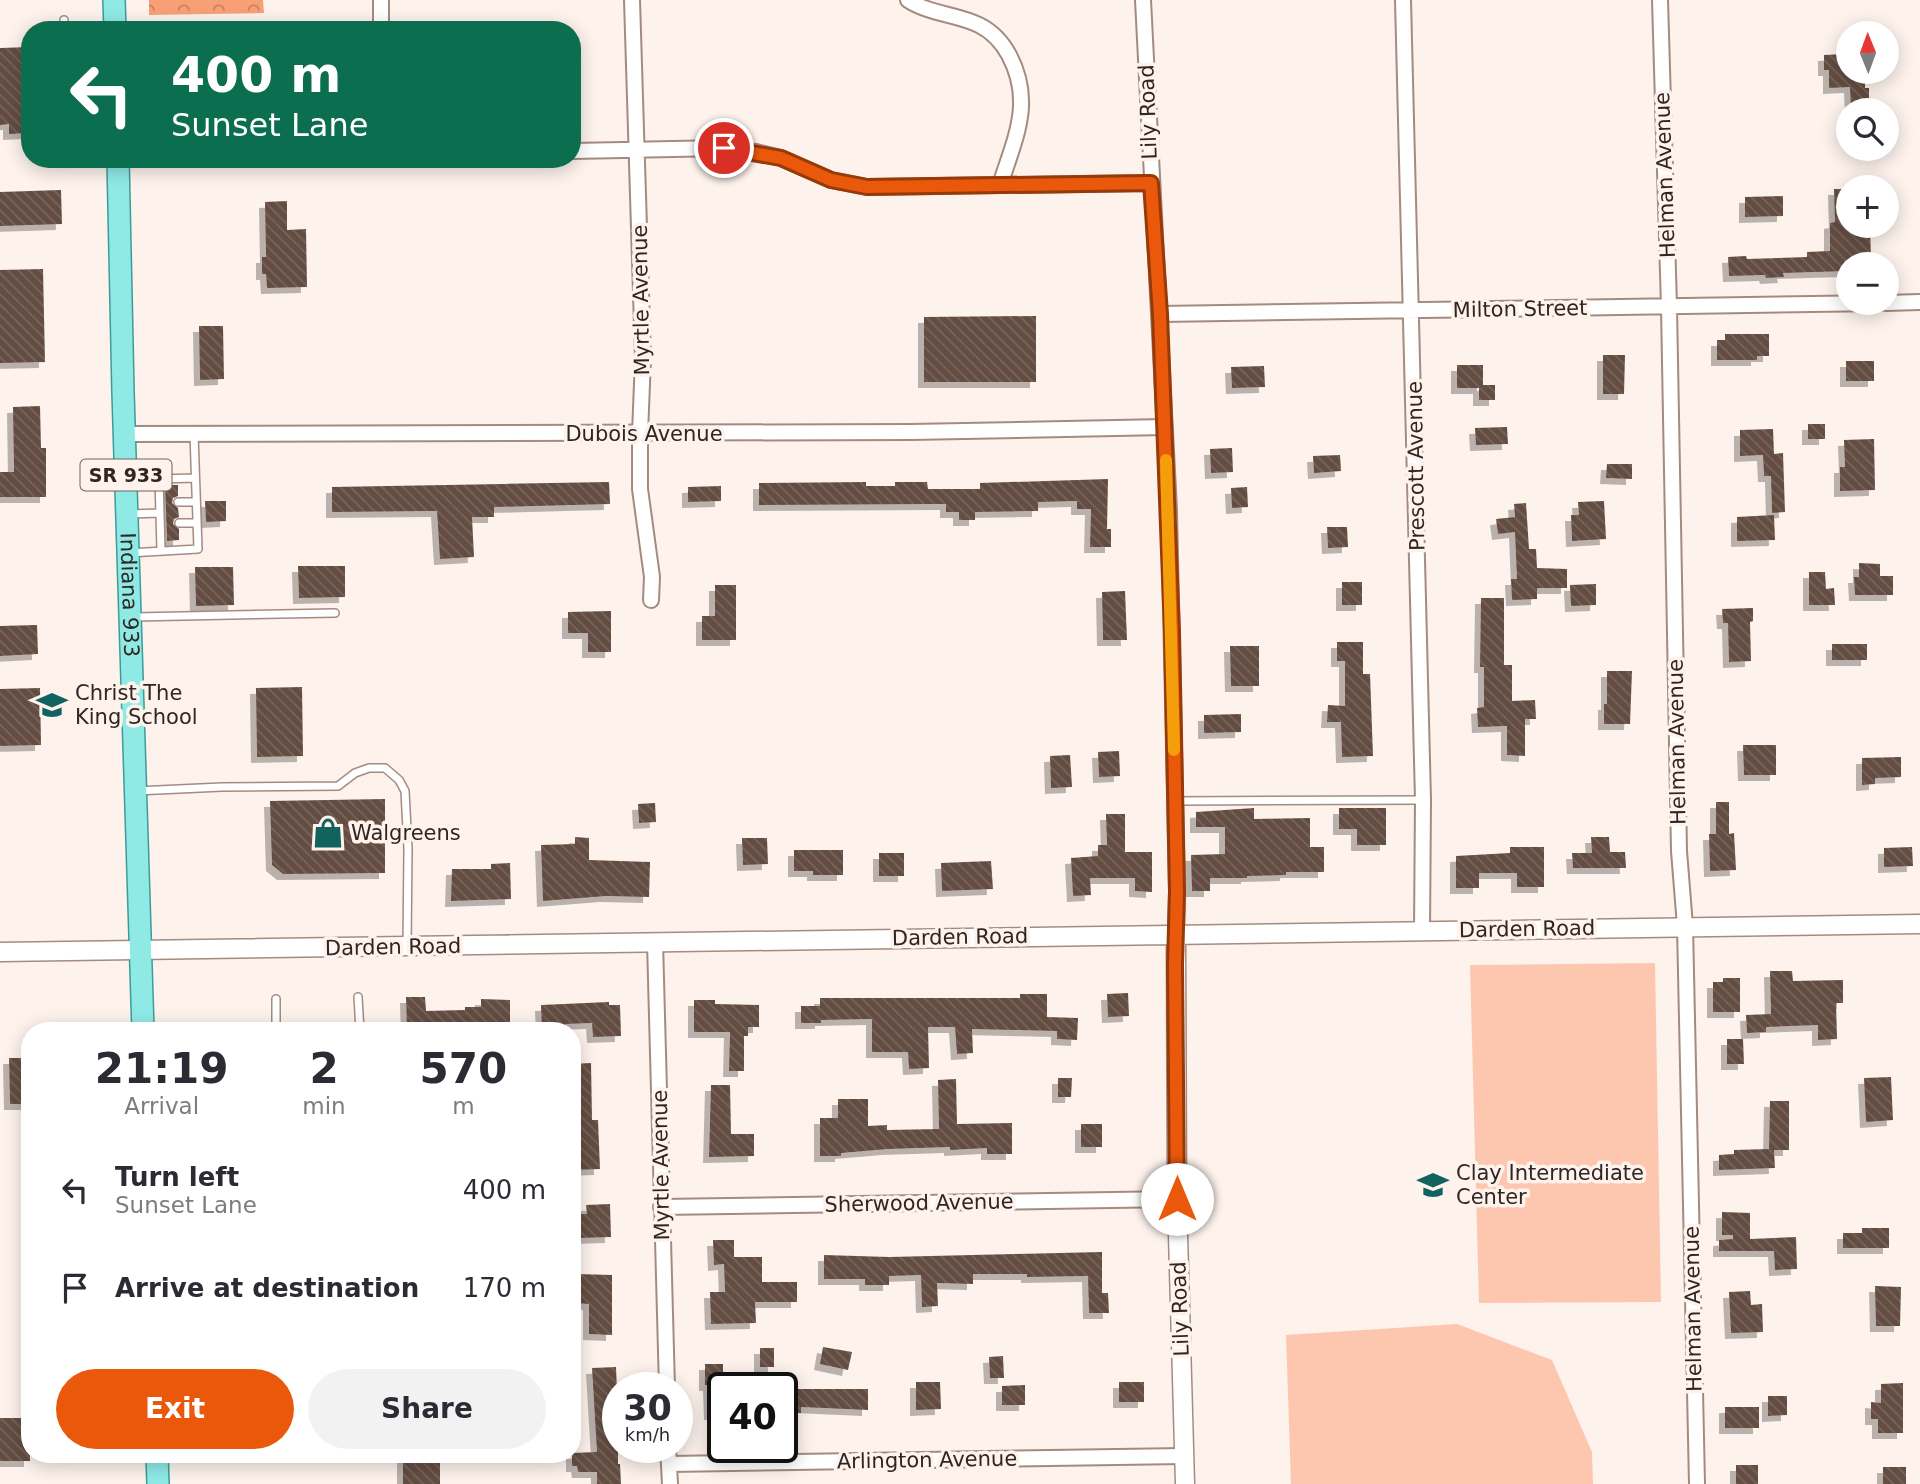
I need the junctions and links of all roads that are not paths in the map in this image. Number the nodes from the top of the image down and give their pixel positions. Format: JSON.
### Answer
{"nodes":[{"id":1,"x":114,"y":0,"type":"edge"},
{"id":2,"x":380,"y":0,"type":"edge"},
{"id":3,"x":632,"y":0,"type":"edge"},
{"id":4,"x":908,"y":0,"type":"edge"},
{"id":5,"x":1143,"y":0,"type":"edge"},
{"id":6,"x":1402,"y":0,"type":"edge"},
{"id":7,"x":1660,"y":0,"type":"edge"},
{"id":8,"x":115,"y":21,"type":"edge"},
{"id":9,"x":381,"y":21,"type":"edge"},
{"id":10,"x":637,"y":150,"type":"junction"},
{"id":11,"x":581,"y":151,"type":"edge"},
{"id":12,"x":118,"y":168,"type":"edge"},
{"id":13,"x":1151,"y":183,"type":"junction"},
{"id":14,"x":1000,"y":185,"type":"junction"},
{"id":15,"x":1920,"y":302,"type":"edge"},
{"id":16,"x":1899,"y":303,"type":"edge"},
{"id":17,"x":1836,"y":304,"type":"edge"},
{"id":18,"x":1669,"y":307,"type":"junction"},
{"id":19,"x":1412,"y":311,"type":"junction"},
{"id":20,"x":1160,"y":314,"type":"junction"},
{"id":21,"x":1164,"y":427,"type":"junction"},
{"id":22,"x":124,"y":434,"type":"junction"},
{"id":23,"x":194,"y":434,"type":"junction"},
{"id":24,"x":639,"y":434,"type":"junction"},
{"id":25,"x":195,"y":478,"type":"junction"},
{"id":26,"x":159,"y":479,"type":"junction"},
{"id":27,"x":126,"y":481,"type":"junction"},
{"id":28,"x":178,"y":502,"type":"dead end"},
{"id":29,"x":196,"y":502,"type":"junction"},
{"id":30,"x":160,"y":513,"type":"junction"},
{"id":31,"x":127,"y":514,"type":"junction"},
{"id":32,"x":179,"y":523,"type":"dead end"},
{"id":33,"x":197,"y":523,"type":"junction"},
{"id":34,"x":160,"y":550,"type":"junction"},
{"id":35,"x":128,"y":553,"type":"junction"},
{"id":36,"x":651,"y":600,"type":"dead end"},
{"id":37,"x":335,"y":613,"type":"dead end"},
{"id":38,"x":130,"y":617,"type":"junction"},
{"id":39,"x":136,"y":791,"type":"junction"},
{"id":40,"x":1423,"y":800,"type":"junction"},
{"id":41,"x":1175,"y":801,"type":"junction"},
{"id":42,"x":1920,"y":924,"type":"edge"},
{"id":43,"x":1685,"y":926,"type":"junction"},
{"id":44,"x":1422,"y":932,"type":"junction"},
{"id":45,"x":1176,"y":934,"type":"junction"},
{"id":46,"x":655,"y":942,"type":"junction"},
{"id":47,"x":407,"y":946,"type":"junction"},
{"id":48,"x":141,"y":951,"type":"junction"},
{"id":49,"x":0,"y":952,"type":"edge"},
{"id":50,"x":358,"y":998,"type":"dead end"},
{"id":51,"x":276,"y":999,"type":"dead end"},
{"id":52,"x":143,"y":1022,"type":"edge"},
{"id":53,"x":276,"y":1022,"type":"edge"},
{"id":54,"x":359,"y":1022,"type":"edge"},
{"id":55,"x":1177,"y":1199,"type":"junction"},
{"id":56,"x":662,"y":1207,"type":"junction"},
{"id":57,"x":667,"y":1372,"type":"edge"},
{"id":58,"x":1184,"y":1456,"type":"junction"},
{"id":59,"x":157,"y":1463,"type":"edge"},
{"id":60,"x":669,"y":1464,"type":"joint"},
{"id":61,"x":158,"y":1484,"type":"edge"},
{"id":62,"x":670,"y":1484,"type":"edge"},
{"id":63,"x":1185,"y":1484,"type":"edge"},
{"id":64,"x":1697,"y":1484,"type":"edge"}],
"edges":[{"from":1,"to":8,"type":"main road"},
{"from":2,"to":9,"type":"street"},
{"from":3,"to":10,"type":"street","name":"Myrtle Avenue"},
{"from":4,"to":14,"type":"street"},
{"from":5,"to":13,"type":"street","name":"Lily Road"},
{"from":6,"to":19,"type":"street","name":"Prescott Avenue"},
{"from":7,"to":18,"type":"street","name":"Helman Avenue"},
{"from":10,"to":11,"type":"street"},
{"from":10,"to":14,"type":"street"},
{"from":10,"to":24,"type":"street","name":"Myrtle Avenue"},
{"from":12,"to":22,"type":"main road","name":"Indiana 933","number":"SR 933"},
{"from":13,"to":14,"type":"street"},
{"from":13,"to":20,"type":"street","name":"Lily Road"},
{"from":15,"to":16,"type":"street"},
{"from":17,"to":18,"type":"street","name":"Milton Street"},
{"from":18,"to":19,"type":"street","name":"Milton Street"},
{"from":18,"to":43,"type":"street","name":"Helman Avenue"},
{"from":19,"to":20,"type":"street","name":"Milton Street"},
{"from":19,"to":40,"type":"street","name":"Prescott Avenue"},
{"from":20,"to":21,"type":"street","name":"Lily Road"},
{"from":21,"to":24,"type":"street","name":"Dubois Avenue"},
{"from":21,"to":41,"type":"street","name":"Lily Road"},
{"from":22,"to":23,"type":"street","name":"Dubois Avenue"},
{"from":22,"to":27,"type":"main road","name":"Indiana 933","number":"SR 933"},
{"from":23,"to":24,"type":"street","name":"Dubois Avenue"},
{"from":23,"to":25,"type":"lane"},
{"from":24,"to":36,"type":"street","name":"Myrtle Avenue"},
{"from":25,"to":26,"type":"lane"},
{"from":25,"to":29,"type":"lane"},
{"from":26,"to":27,"type":"lane"},
{"from":26,"to":30,"type":"lane"},
{"from":27,"to":31,"type":"main road","name":"Indiana 933","number":"SR 933"},
{"from":28,"to":29,"type":"lane"},
{"from":29,"to":33,"type":"lane"},
{"from":30,"to":31,"type":"lane"},
{"from":30,"to":34,"type":"lane"},
{"from":31,"to":35,"type":"main road","name":"Indiana 933","number":"SR 933"},
{"from":32,"to":33,"type":"lane"},
{"from":33,"to":34,"type":"lane"},
{"from":34,"to":35,"type":"lane"},
{"from":35,"to":38,"type":"main road","name":"Indiana 933","number":"SR 933"},
{"from":37,"to":38,"type":"lane"},
{"from":38,"to":39,"type":"main road","name":"Indiana 933","number":"SR 933"},
{"from":39,"to":47,"type":"lane"},
{"from":39,"to":48,"type":"main road","name":"Indiana 933","number":"SR 933"},
{"from":40,"to":41,"type":"lane"},
{"from":40,"to":44,"type":"street","name":"Prescott Avenue"},
{"from":41,"to":45,"type":"street","name":"Lily Road"},
{"from":42,"to":43,"type":"street","name":"Darden Road"},
{"from":43,"to":44,"type":"street","name":"Darden Road"},
{"from":43,"to":64,"type":"street","name":"Helman Avenue"},
{"from":44,"to":45,"type":"street","name":"Darden Road"},
{"from":45,"to":46,"type":"street","name":"Darden Road"},
{"from":45,"to":55,"type":"street","name":"Lily Road"},
{"from":46,"to":47,"type":"street","name":"Darden Road"},
{"from":46,"to":56,"type":"street","name":"Myrtle Avenue"},
{"from":47,"to":48,"type":"street","name":"Darden Road"},
{"from":48,"to":49,"type":"street","name":"Darden Road"},
{"from":48,"to":52,"type":"main road","name":"Indiana 933","number":"SR 933"},
{"from":50,"to":54,"type":"lane"},
{"from":51,"to":53,"type":"lane"},
{"from":55,"to":56,"type":"street","name":"Sherwood Avenue"},
{"from":55,"to":58,"type":"street","name":"Lily Road"},
{"from":56,"to":57,"type":"street","name":"Myrtle Avenue"},
{"from":58,"to":60,"type":"street","name":"Arlington Avenue"},
{"from":58,"to":63,"type":"street","name":"Lily Road"},
{"from":59,"to":61,"type":"main road"},
{"from":60,"to":62,"type":"street"}]}
